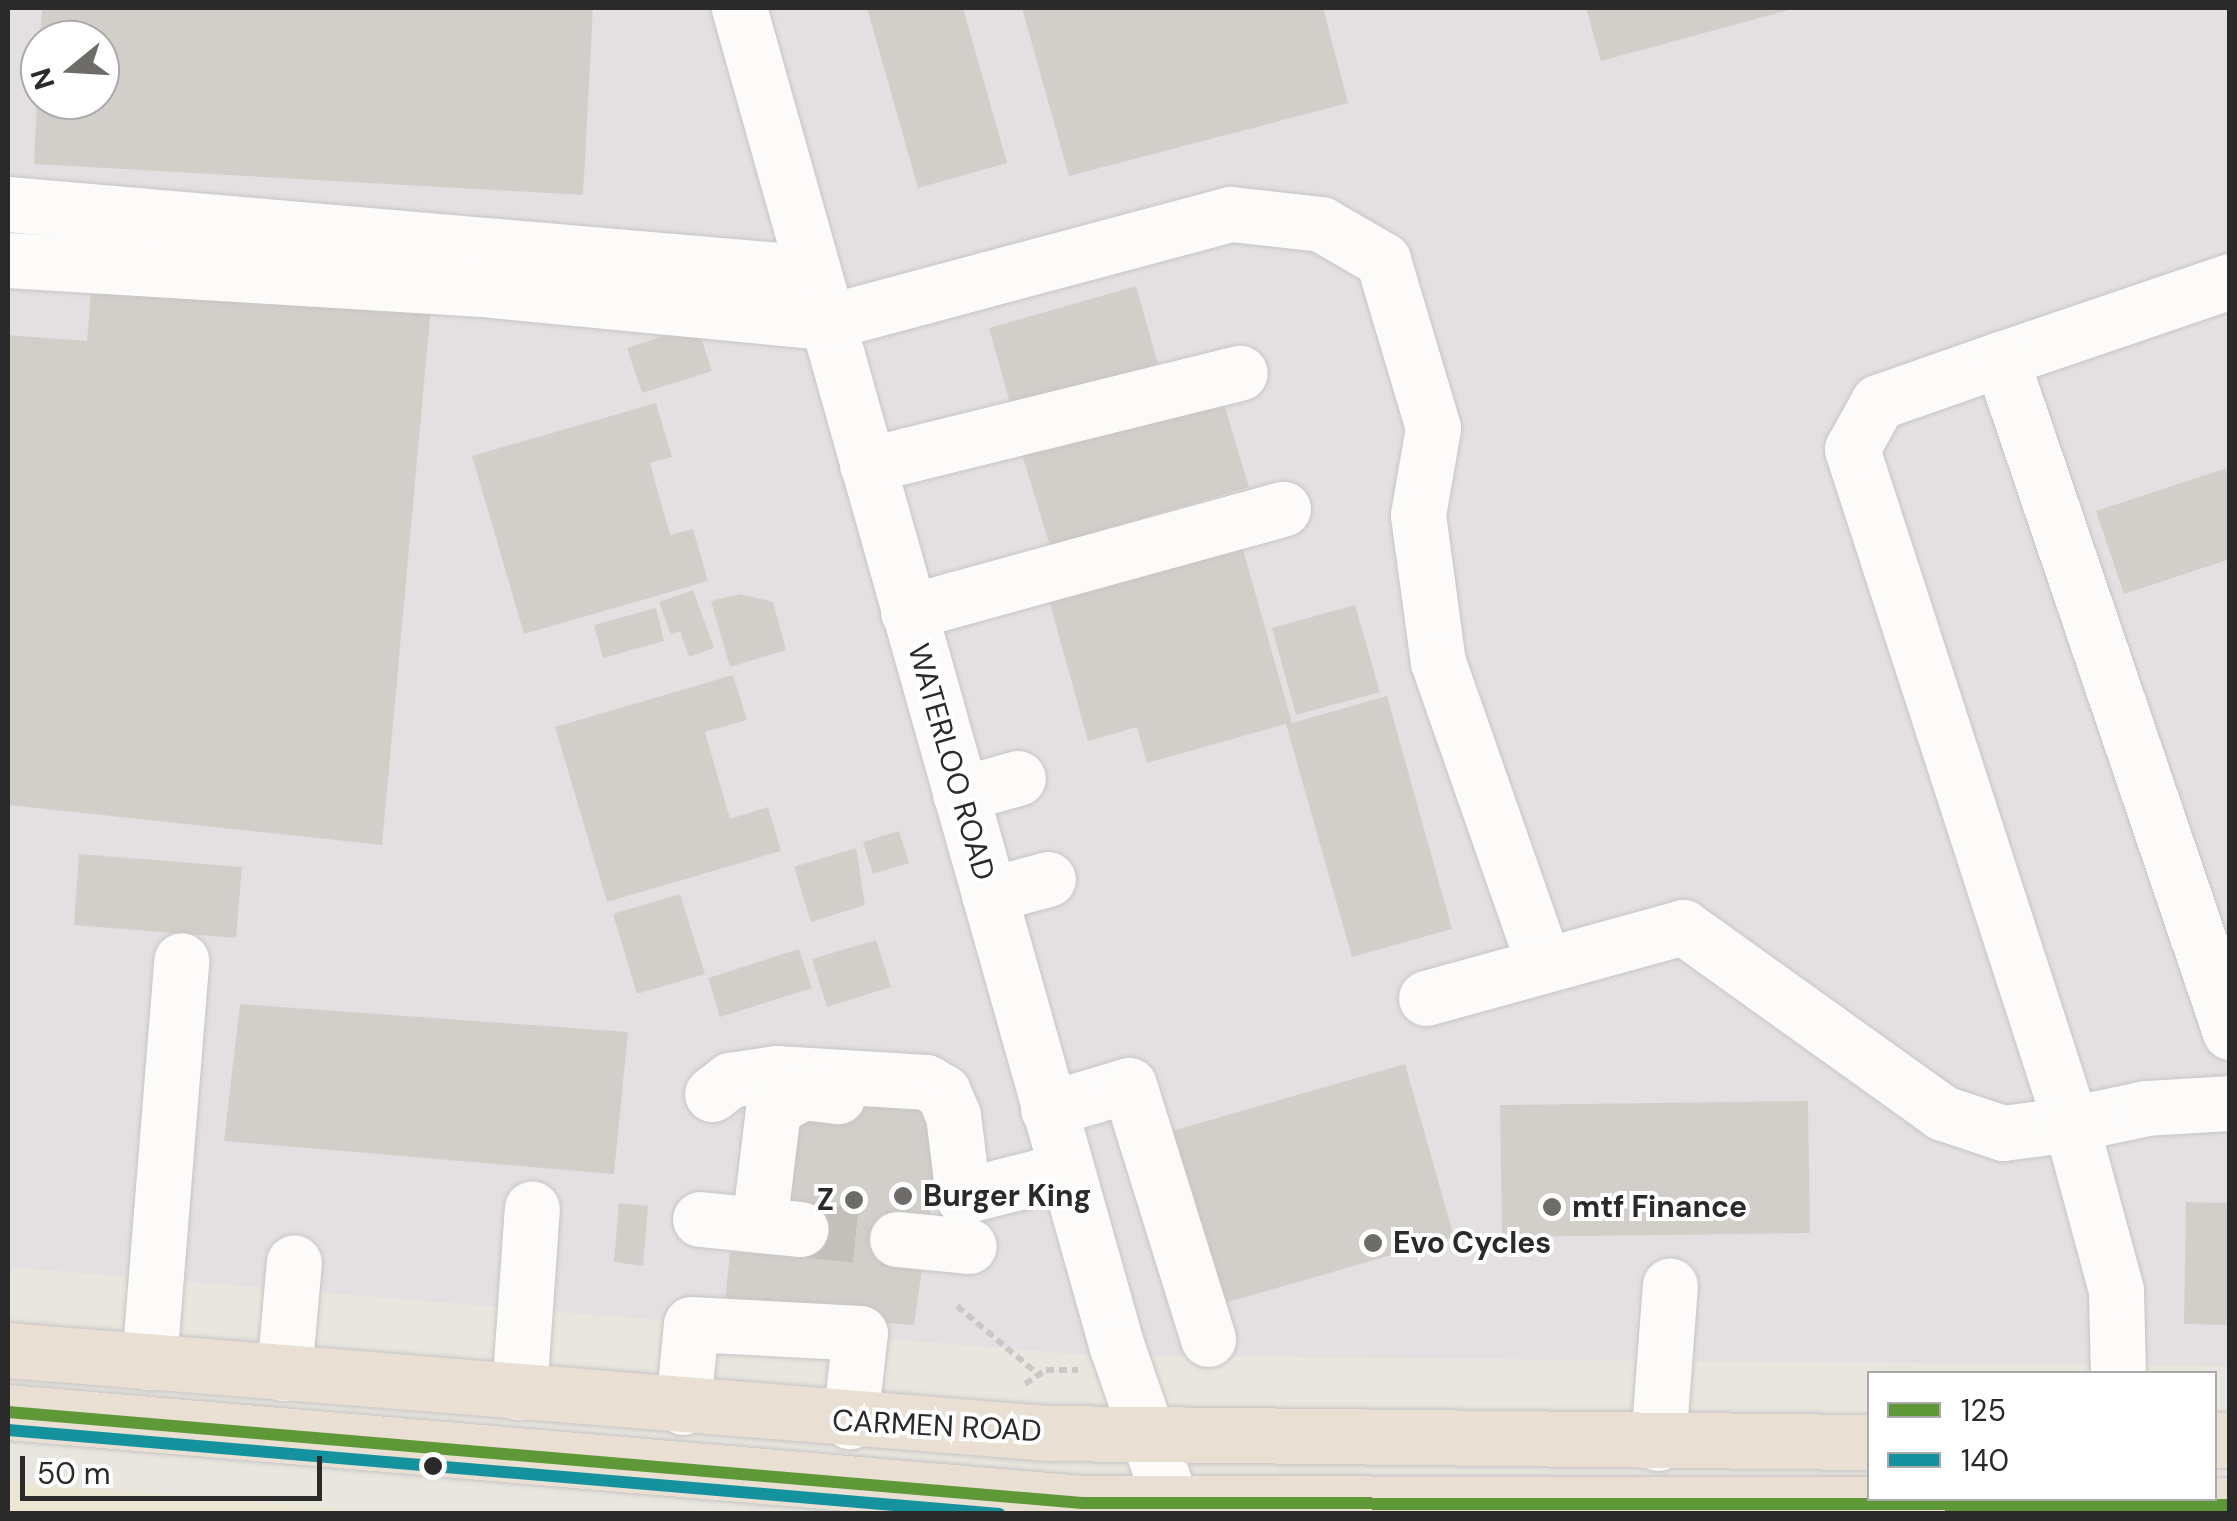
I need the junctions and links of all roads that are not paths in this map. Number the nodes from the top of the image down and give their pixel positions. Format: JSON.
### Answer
{"nodes":[{"id":1,"x":738,"y":8,"type":"edge"},
{"id":2,"x":8,"y":204,"type":"edge"},
{"id":3,"x":8,"y":260,"type":"edge"},
{"id":4,"x":2230,"y":281,"type":"edge"},
{"id":5,"x":820,"y":298,"type":"junction"},
{"id":6,"x":2001,"y":359,"type":"junction"},
{"id":7,"x":1240,"y":374,"type":"dead end"},
{"id":8,"x":867,"y":465,"type":"junction"},
{"id":9,"x":1282,"y":509,"type":"dead end"},
{"id":10,"x":908,"y":612,"type":"junction"},
{"id":11,"x":1018,"y":778,"type":"dead end"},
{"id":12,"x":960,"y":794,"type":"junction"},
{"id":13,"x":1048,"y":878,"type":"dead end"},
{"id":14,"x":989,"y":895,"type":"junction"},
{"id":15,"x":180,"y":960,"type":"dead end"},
{"id":16,"x":1544,"y":965,"type":"junction"},
{"id":17,"x":1426,"y":998,"type":"dead end"},
{"id":18,"x":2230,"y":1032,"type":"edge"},
{"id":19,"x":712,"y":1094,"type":"dead end"},
{"id":20,"x":2230,"y":1103,"type":"edge"},
{"id":21,"x":950,"y":1108,"type":"junction"},
{"id":22,"x":1048,"y":1109,"type":"junction"},
{"id":23,"x":2070,"y":1124,"type":"junction"},
{"id":24,"x":1066,"y":1170,"type":"junction"},
{"id":25,"x":532,"y":1208,"type":"dead end"},
{"id":26,"x":700,"y":1218,"type":"dead end"},
{"id":27,"x":897,"y":1239,"type":"tunnel mouth"},
{"id":28,"x":969,"y":1246,"type":"dead end"},
{"id":29,"x":294,"y":1262,"type":"dead end"},
{"id":30,"x":1670,"y":1285,"type":"dead end"},
{"id":31,"x":1208,"y":1339,"type":"dead end"},
{"id":32,"x":8,"y":1350,"type":"edge"},
{"id":33,"x":150,"y":1362,"type":"junction"},
{"id":34,"x":2118,"y":1371,"type":"edge"},
{"id":35,"x":284,"y":1373,"type":"junction"},
{"id":36,"x":520,"y":1392,"type":"junction"},
{"id":37,"x":682,"y":1407,"type":"junction"},
{"id":38,"x":8,"y":1412,"type":"edge"},
{"id":39,"x":850,"y":1421,"type":"junction"},
{"id":40,"x":1146,"y":1434,"type":"junction"},
{"id":41,"x":1867,"y":1442,"type":"edge"},
{"id":42,"x":1658,"y":1443,"type":"junction"},
{"id":43,"x":2230,"y":1505,"type":"edge"},
{"id":44,"x":1173,"y":1509,"type":"edge"},
{"id":45,"x":1895,"y":1509,"type":"edge"},
{"id":46,"x":1488,"y":1511,"type":"edge"}],
"edges":[{"from":1,"to":5,"type":"street","name":"WATERLOO ROAD"},
{"from":2,"to":5,"type":"street"},
{"from":3,"to":5,"type":"street"},
{"from":4,"to":6,"type":"street"},
{"from":5,"to":8,"type":"street","name":"WATERLOO ROAD"},
{"from":5,"to":16,"type":"street"},
{"from":6,"to":18,"type":"street"},
{"from":6,"to":23,"type":"street"},
{"from":7,"to":8,"type":"street"},
{"from":8,"to":10,"type":"street","name":"WATERLOO ROAD"},
{"from":9,"to":10,"type":"street"},
{"from":10,"to":12,"type":"street","name":"WATERLOO ROAD"},
{"from":11,"to":12,"type":"street"},
{"from":12,"to":14,"type":"street","name":"WATERLOO ROAD"},
{"from":13,"to":14,"type":"street"},
{"from":14,"to":22,"type":"street","name":"WATERLOO ROAD"},
{"from":15,"to":33,"type":"street"},
{"from":16,"to":17,"type":"street"},
{"from":16,"to":23,"type":"street"},
{"from":19,"to":21,"type":"street"},
{"from":20,"to":23,"type":"street"},
{"from":21,"to":24,"type":"street"},
{"from":21,"to":26,"type":"street"},
{"from":22,"to":24,"type":"street","name":"WATERLOO ROAD"},
{"from":22,"to":31,"type":"street"},
{"from":23,"to":34,"type":"street"},
{"from":24,"to":40,"type":"street","name":"WATERLOO ROAD"},
{"from":25,"to":36,"type":"street"},
{"from":27,"to":28,"type":"street"},
{"from":29,"to":35,"type":"street"},
{"from":30,"to":42,"type":"street"},
{"from":32,"to":33,"type":"highway","name":"CARMEN ROAD"},
{"from":33,"to":35,"type":"highway","name":"CARMEN ROAD"},
{"from":35,"to":36,"type":"highway","name":"CARMEN ROAD"},
{"from":36,"to":37,"type":"highway","name":"CARMEN ROAD"},
{"from":37,"to":39,"type":"highway","name":"CARMEN ROAD"},
{"from":37,"to":39,"type":"street"},
{"from":38,"to":44,"type":"highway","name":"CARMEN ROAD"},
{"from":39,"to":40,"type":"highway","name":"CARMEN ROAD"},
{"from":40,"to":42,"type":"highway","name":"CARMEN ROAD"},
{"from":40,"to":44,"type":"street","name":"WATERLOO ROAD"},
{"from":41,"to":42,"type":"highway","name":"CARMEN ROAD"},
{"from":43,"to":45,"type":"highway","name":"CARMEN ROAD"},
{"from":44,"to":46,"type":"highway","name":"CARMEN ROAD"},
{"from":45,"to":46,"type":"highway","name":"CARMEN ROAD"}]}
